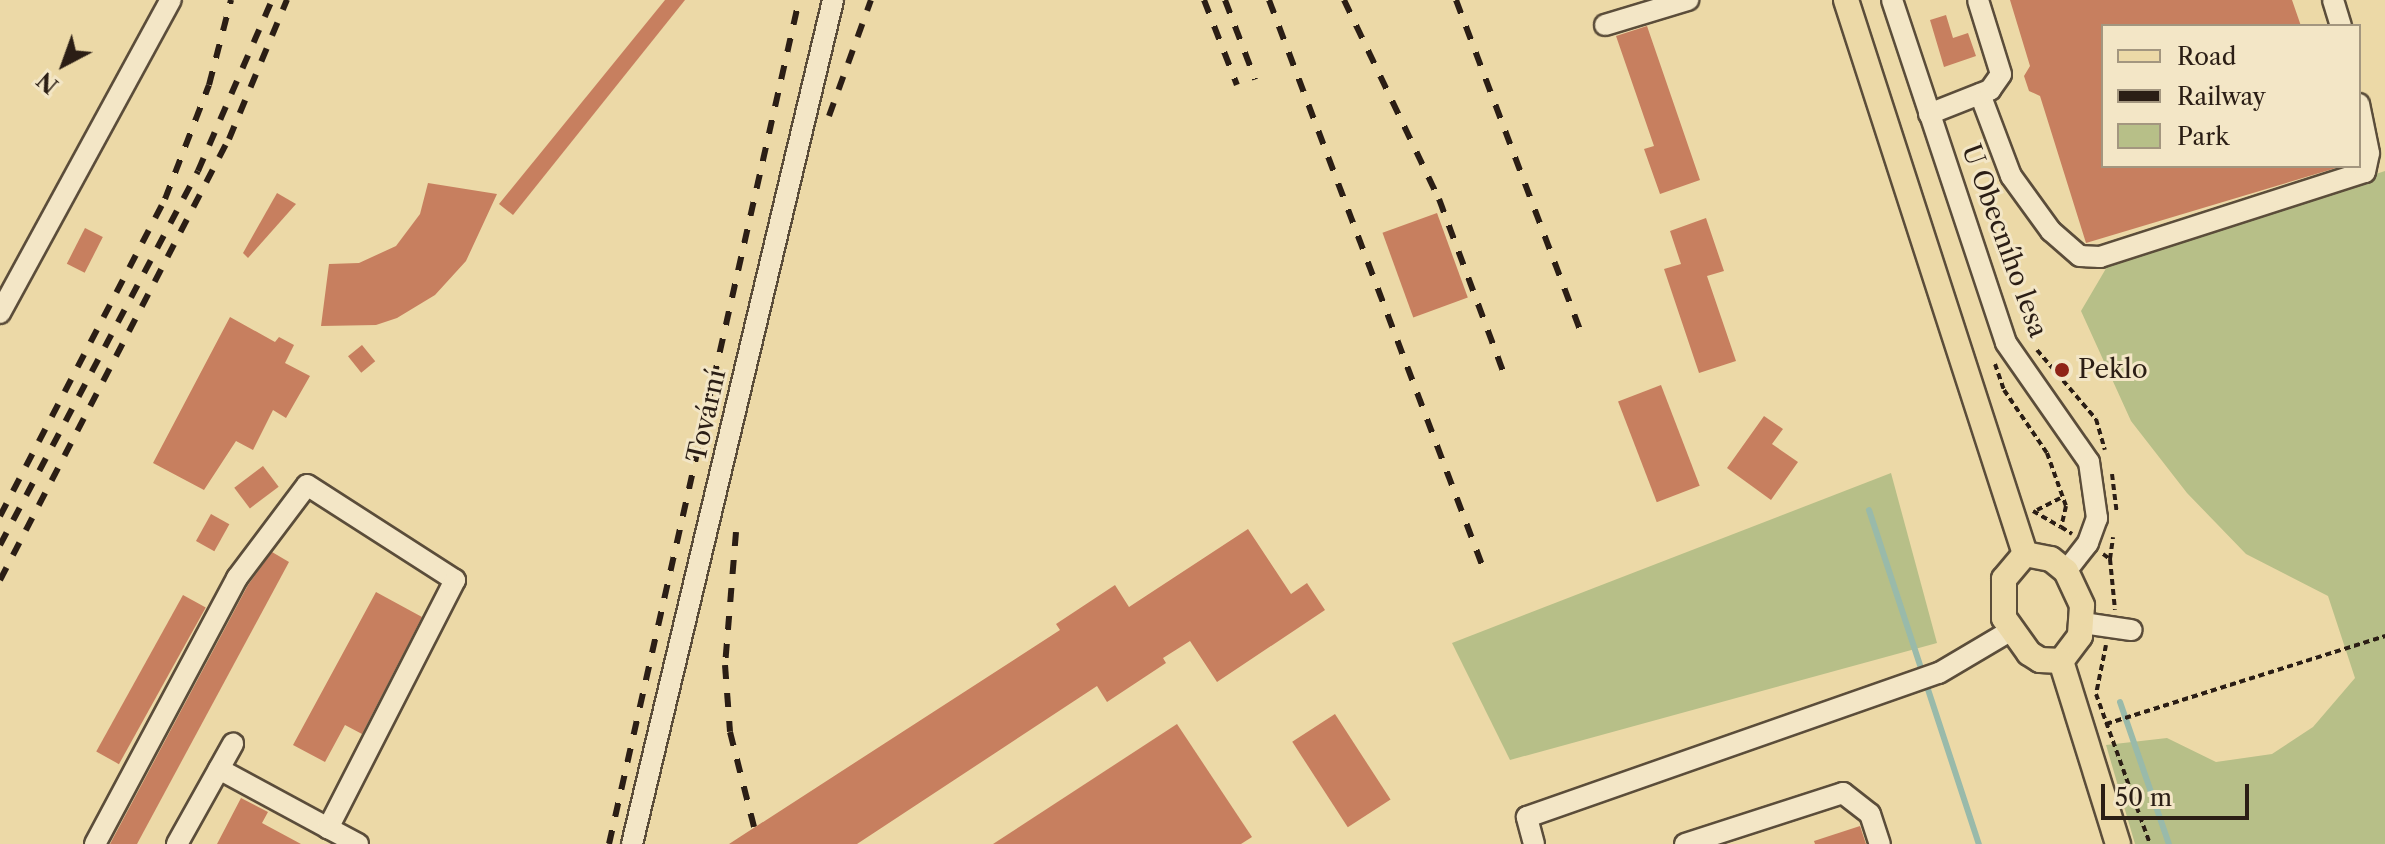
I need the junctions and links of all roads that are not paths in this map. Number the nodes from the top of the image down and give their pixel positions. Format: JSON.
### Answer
{"nodes":[{"id":1,"x":171,"y":0,"type":"edge"},
{"id":2,"x":833,"y":0,"type":"edge"},
{"id":3,"x":1688,"y":0,"type":"edge"},
{"id":4,"x":1846,"y":0,"type":"edge"},
{"id":5,"x":1892,"y":0,"type":"edge"},
{"id":6,"x":1978,"y":0,"type":"edge"},
{"id":7,"x":2333,"y":0,"type":"edge"},
{"id":8,"x":2340,"y":24,"type":"edge"},
{"id":9,"x":1605,"y":25,"type":"dead end"},
{"id":10,"x":1980,"y":94,"type":"junction"},
{"id":11,"x":1929,"y":114,"type":"junction"},
{"id":12,"x":2361,"y":114,"type":"edge"},
{"id":13,"x":0,"y":313,"type":"edge"},
{"id":14,"x":2025,"y":554,"type":"junction"},
{"id":15,"x":2066,"y":571,"type":"junction"},
{"id":16,"x":2083,"y":623,"type":"junction"},
{"id":17,"x":2131,"y":630,"type":"dead end"},
{"id":18,"x":2010,"y":631,"type":"junction"},
{"id":19,"x":2061,"y":661,"type":"junction"},
{"id":20,"x":233,"y":744,"type":"dead end"},
{"id":21,"x":219,"y":769,"type":"junction"},
{"id":22,"x":328,"y":828,"type":"junction"},
{"id":23,"x":95,"y":844,"type":"edge"},
{"id":24,"x":177,"y":844,"type":"edge"},
{"id":25,"x":358,"y":844,"type":"edge"},
{"id":26,"x":632,"y":844,"type":"edge"},
{"id":27,"x":1534,"y":844,"type":"edge"},
{"id":28,"x":1685,"y":844,"type":"edge"},
{"id":29,"x":1880,"y":844,"type":"edge"},
{"id":30,"x":2118,"y":844,"type":"edge"}],
"edges":[{"from":1,"to":13,"type":"street"},
{"from":2,"to":26,"type":"street","name":"Tovární"},
{"from":3,"to":9,"type":"street"},
{"from":4,"to":14,"type":"main road"},
{"from":5,"to":11,"type":"street","name":"U Obecního lesa"},
{"from":6,"to":10,"type":"street"},
{"from":7,"to":8,"type":"street"},
{"from":10,"to":11,"type":"street"},
{"from":10,"to":12,"type":"street"},
{"from":11,"to":15,"type":"street","name":"U Obecního lesa"},
{"from":14,"to":15,"type":"main road"},
{"from":14,"to":18,"type":"main road"},
{"from":15,"to":16,"type":"main road"},
{"from":16,"to":17,"type":"street"},
{"from":16,"to":19,"type":"main road"},
{"from":18,"to":19,"type":"main road"},
{"from":18,"to":27,"type":"street"},
{"from":19,"to":30,"type":"main road"},
{"from":20,"to":21,"type":"street"},
{"from":21,"to":22,"type":"street"},
{"from":21,"to":24,"type":"street"},
{"from":22,"to":23,"type":"street"},
{"from":22,"to":25,"type":"street"},
{"from":28,"to":29,"type":"street"}]}
